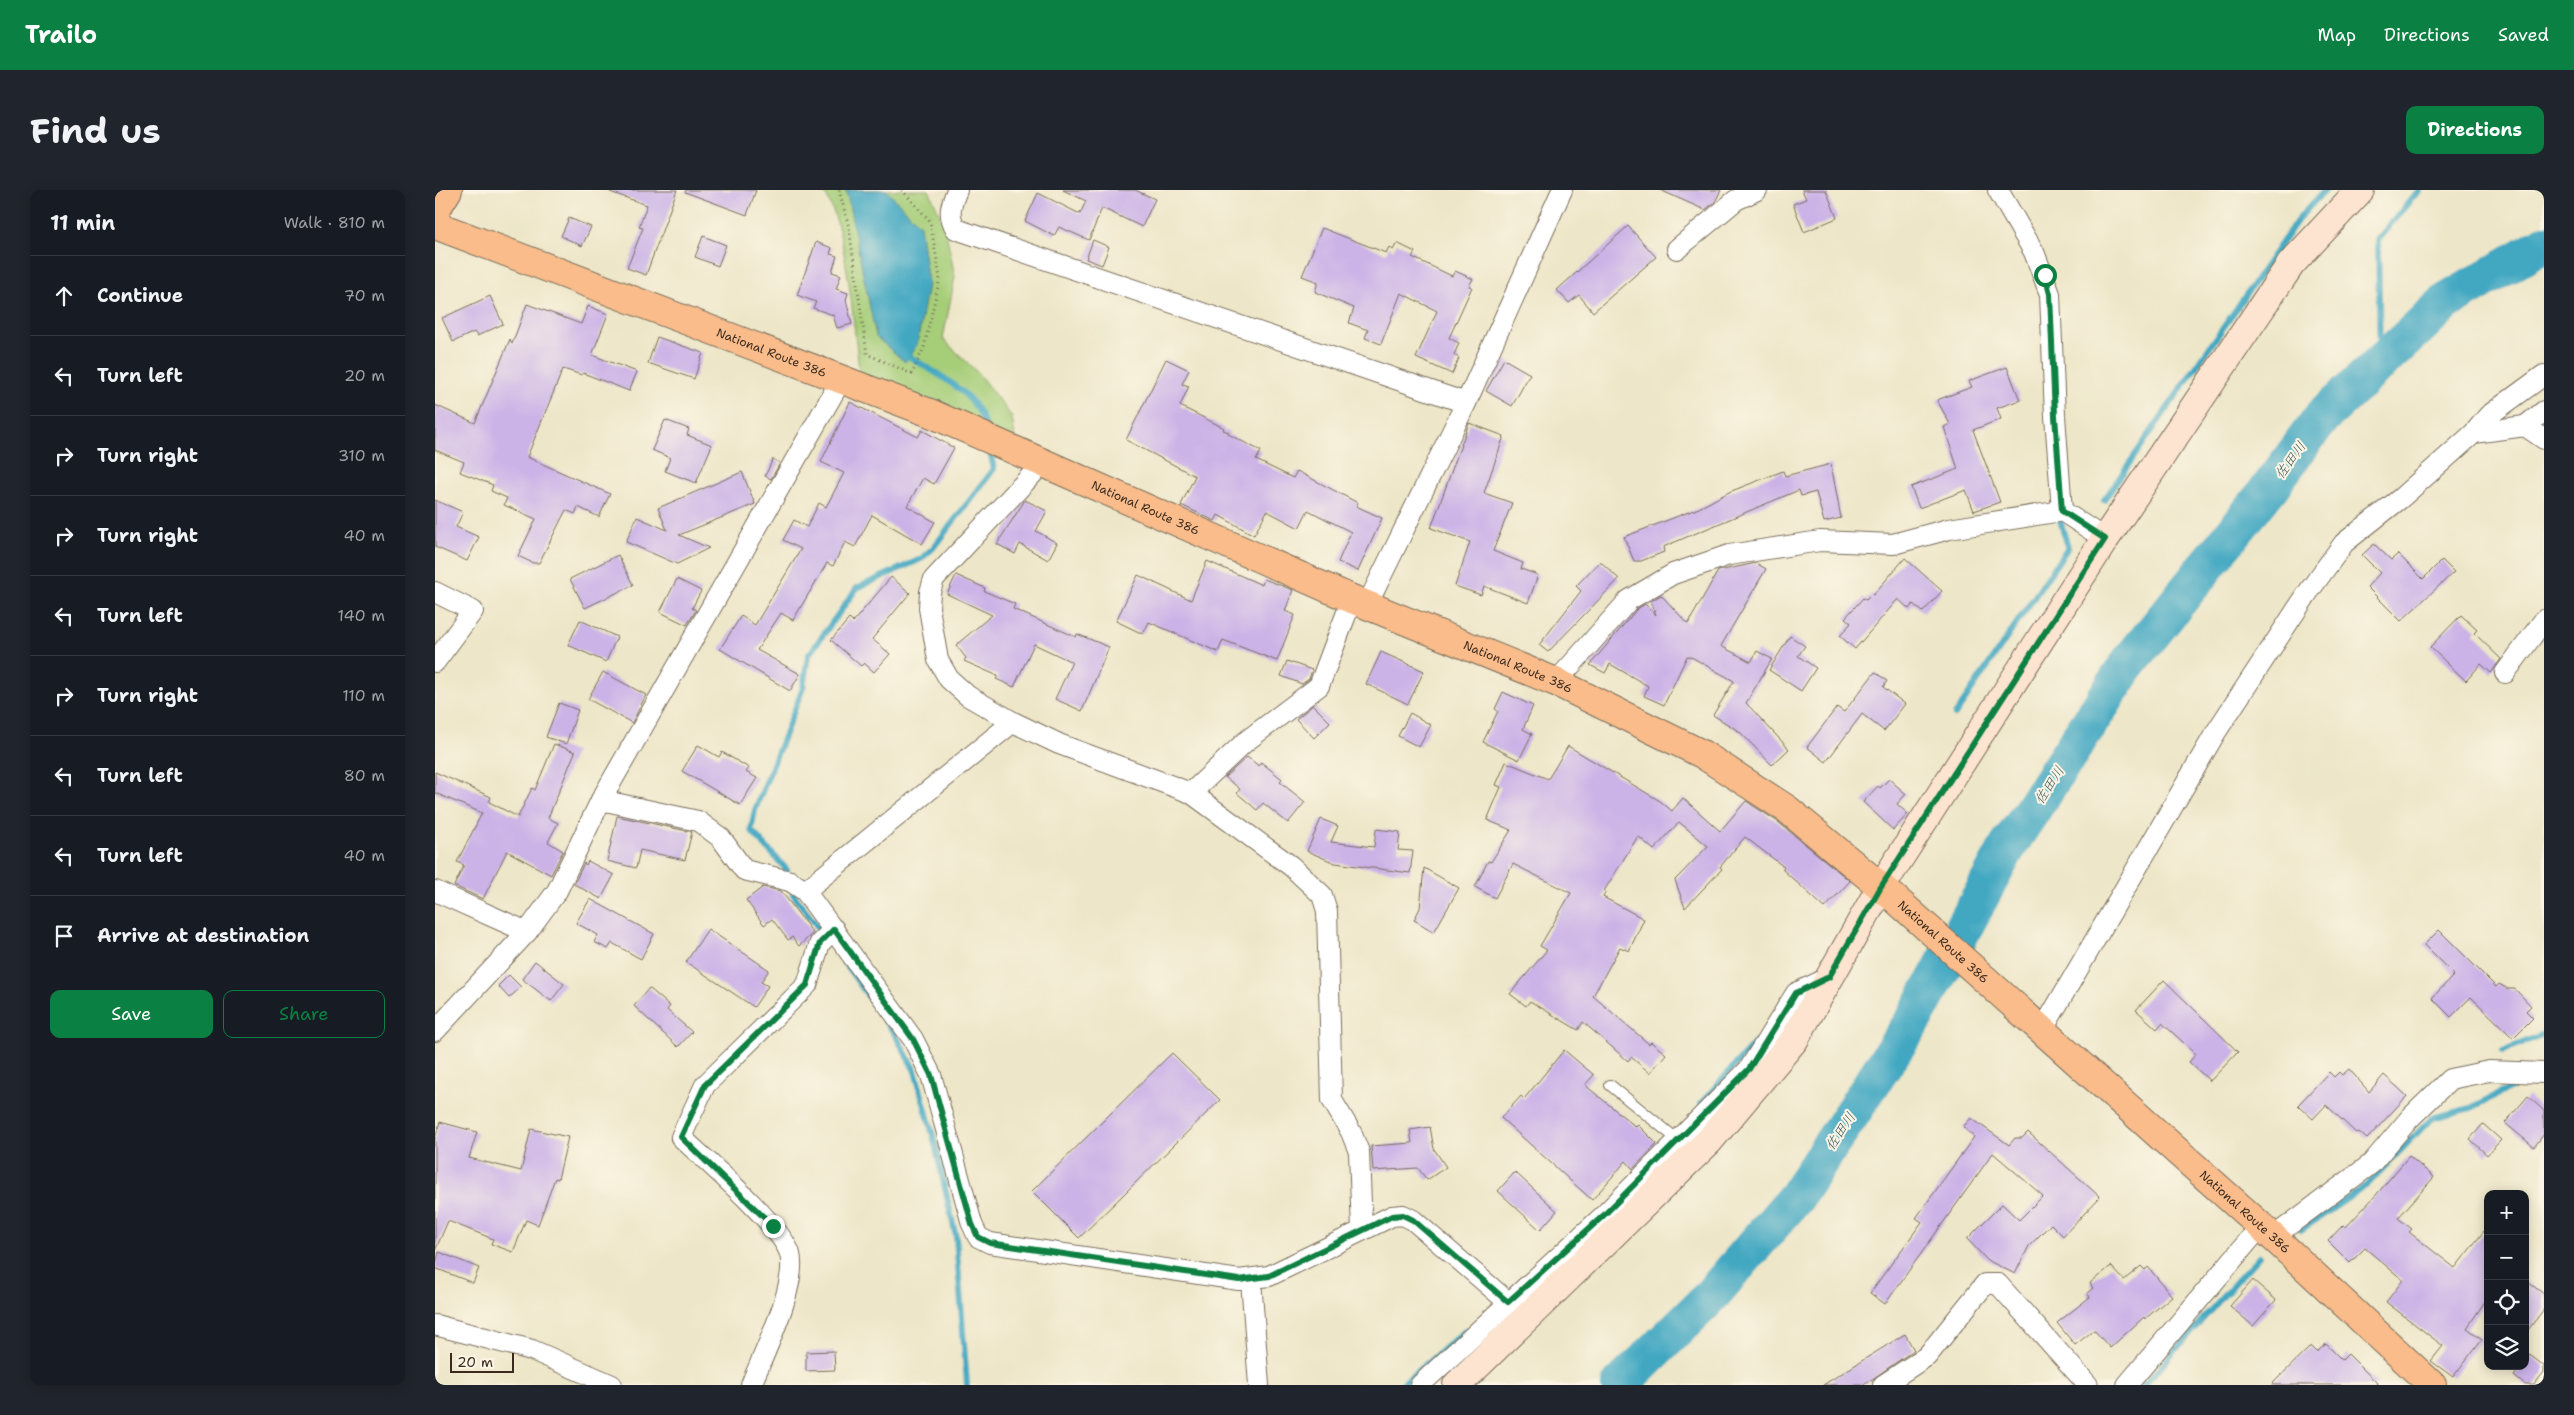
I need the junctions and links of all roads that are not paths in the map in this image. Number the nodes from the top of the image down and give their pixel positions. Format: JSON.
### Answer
{"nodes":[{"id":1,"x":448,"y":190,"type":"edge"},
{"id":2,"x":957,"y":190,"type":"edge"},
{"id":3,"x":1562,"y":190,"type":"edge"},
{"id":4,"x":1757,"y":190,"type":"edge"},
{"id":5,"x":1998,"y":190,"type":"edge"},
{"id":6,"x":2360,"y":190,"type":"edge"},
{"id":7,"x":435,"y":211,"type":"edge"},
{"id":8,"x":435,"y":225,"type":"edge"},
{"id":9,"x":1677,"y":249,"type":"dead end"},
{"id":10,"x":2544,"y":375,"type":"edge"},
{"id":11,"x":841,"y":380,"type":"junction"},
{"id":12,"x":1466,"y":403,"type":"junction"},
{"id":13,"x":2544,"y":411,"type":"edge"},
{"id":14,"x":2525,"y":426,"type":"junction"},
{"id":15,"x":2474,"y":432,"type":"junction"},
{"id":16,"x":2544,"y":439,"type":"edge"},
{"id":17,"x":1036,"y":461,"type":"junction"},
{"id":18,"x":2062,"y":511,"type":"junction"},
{"id":19,"x":2105,"y":539,"type":"junction"},
{"id":20,"x":435,"y":592,"type":"edge"},
{"id":21,"x":1359,"y":602,"type":"junction"},
{"id":22,"x":2544,"y":620,"type":"edge"},
{"id":23,"x":435,"y":662,"type":"edge"},
{"id":24,"x":2505,"y":673,"type":"dead end"},
{"id":25,"x":1556,"y":682,"type":"junction"},
{"id":26,"x":1013,"y":722,"type":"junction"},
{"id":27,"x":1191,"y":793,"type":"junction"},
{"id":28,"x":601,"y":800,"type":"junction"},
{"id":29,"x":435,"y":891,"type":"edge"},
{"id":30,"x":805,"y":891,"type":"junction"},
{"id":31,"x":1887,"y":892,"type":"junction"},
{"id":32,"x":834,"y":929,"type":"junction"},
{"id":33,"x":527,"y":932,"type":"junction"},
{"id":34,"x":1829,"y":977,"type":"junction"},
{"id":35,"x":435,"y":1031,"type":"edge"},
{"id":36,"x":2042,"y":1031,"type":"junction"},
{"id":37,"x":2544,"y":1073,"type":"edge"},
{"id":38,"x":1611,"y":1085,"type":"dead end"},
{"id":39,"x":1678,"y":1140,"type":"junction"},
{"id":40,"x":1362,"y":1230,"type":"junction"},
{"id":41,"x":2267,"y":1232,"type":"junction"},
{"id":42,"x":1251,"y":1280,"type":"junction"},
{"id":43,"x":1503,"y":1297,"type":"junction"},
{"id":44,"x":435,"y":1325,"type":"edge"},
{"id":45,"x":612,"y":1385,"type":"edge"},
{"id":46,"x":751,"y":1385,"type":"edge"},
{"id":47,"x":1259,"y":1385,"type":"edge"},
{"id":48,"x":1420,"y":1385,"type":"edge"},
{"id":49,"x":1457,"y":1385,"type":"edge"},
{"id":50,"x":1883,"y":1385,"type":"edge"},
{"id":51,"x":2087,"y":1385,"type":"edge"},
{"id":52,"x":2127,"y":1385,"type":"edge"},
{"id":53,"x":2433,"y":1385,"type":"edge"}],
"edges":[{"from":1,"to":7,"type":"highway"},
{"from":2,"to":12,"type":"street"},
{"from":3,"to":12,"type":"street"},
{"from":4,"to":9,"type":"street"},
{"from":5,"to":18,"type":"street"},
{"from":6,"to":19,"type":"street"},
{"from":8,"to":11,"type":"highway","name":"National Route 386"},
{"from":10,"to":15,"type":"street"},
{"from":11,"to":17,"type":"highway","name":"National Route 386"},
{"from":11,"to":28,"type":"street"},
{"from":12,"to":21,"type":"street"},
{"from":13,"to":14,"type":"street"},
{"from":14,"to":15,"type":"street"},
{"from":14,"to":16,"type":"street"},
{"from":15,"to":36,"type":"street"},
{"from":17,"to":21,"type":"highway","name":"National Route 386"},
{"from":17,"to":26,"type":"street"},
{"from":18,"to":19,"type":"street"},
{"from":18,"to":25,"type":"street"},
{"from":19,"to":31,"type":"street"},
{"from":20,"to":23,"type":"street"},
{"from":21,"to":25,"type":"highway","name":"National Route 386"},
{"from":21,"to":27,"type":"street"},
{"from":22,"to":24,"type":"street"},
{"from":25,"to":31,"type":"highway","name":"National Route 386"},
{"from":26,"to":27,"type":"street"},
{"from":26,"to":30,"type":"street"},
{"from":27,"to":40,"type":"street"},
{"from":28,"to":30,"type":"street"},
{"from":28,"to":33,"type":"street"},
{"from":29,"to":33,"type":"street"},
{"from":30,"to":32,"type":"street"},
{"from":31,"to":34,"type":"street"},
{"from":31,"to":36,"type":"highway","name":"National Route 386"},
{"from":32,"to":42,"type":"street"},
{"from":32,"to":46,"type":"street"},
{"from":33,"to":35,"type":"street"},
{"from":34,"to":39,"type":"street"},
{"from":34,"to":49,"type":"street"},
{"from":36,"to":41,"type":"highway","name":"National Route 386"},
{"from":37,"to":41,"type":"street"},
{"from":38,"to":39,"type":"lane"},
{"from":39,"to":43,"type":"street"},
{"from":40,"to":42,"type":"street"},
{"from":40,"to":43,"type":"street"},
{"from":41,"to":52,"type":"street"},
{"from":41,"to":53,"type":"highway","name":"National Route 386"},
{"from":42,"to":47,"type":"street"},
{"from":43,"to":48,"type":"street"},
{"from":44,"to":45,"type":"street"},
{"from":50,"to":51,"type":"street"}]}
